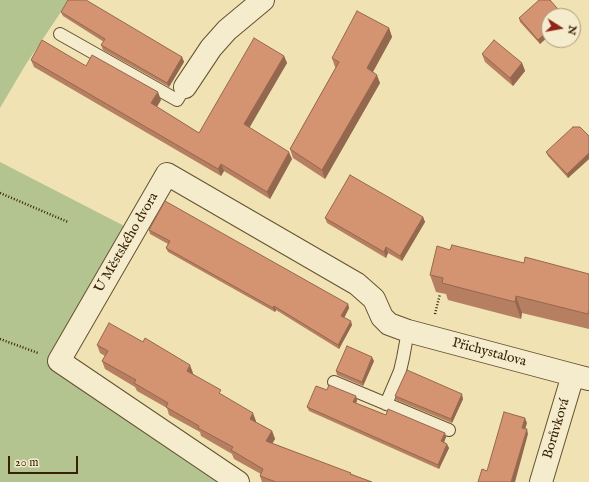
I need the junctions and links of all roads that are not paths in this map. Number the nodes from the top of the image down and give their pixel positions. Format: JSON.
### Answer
{"nodes":[{"id":1,"x":263,"y":0,"type":"edge"},
{"id":2,"x":60,"y":34,"type":"dead end"},
{"id":3,"x":185,"y":86,"type":"joint"},
{"id":4,"x":398,"y":327,"type":"junction"},
{"id":5,"x":581,"y":377,"type":"edge"},
{"id":6,"x":334,"y":382,"type":"dead end"},
{"id":7,"x":386,"y":404,"type":"junction"},
{"id":8,"x":449,"y":430,"type":"dead end"},
{"id":9,"x":238,"y":482,"type":"edge"},
{"id":10,"x":541,"y":482,"type":"edge"}],
"edges":[{"from":1,"to":3,"type":"street"},
{"from":2,"to":3,"type":"lane"},
{"from":4,"to":5,"type":"street","name":"Přichystalova"},
{"from":4,"to":7,"type":"lane"},
{"from":4,"to":9,"type":"street","name":"U Městského dvora"},
{"from":5,"to":10,"type":"street","name":"Borůvková"},
{"from":6,"to":7,"type":"lane"},
{"from":7,"to":8,"type":"lane"}]}
